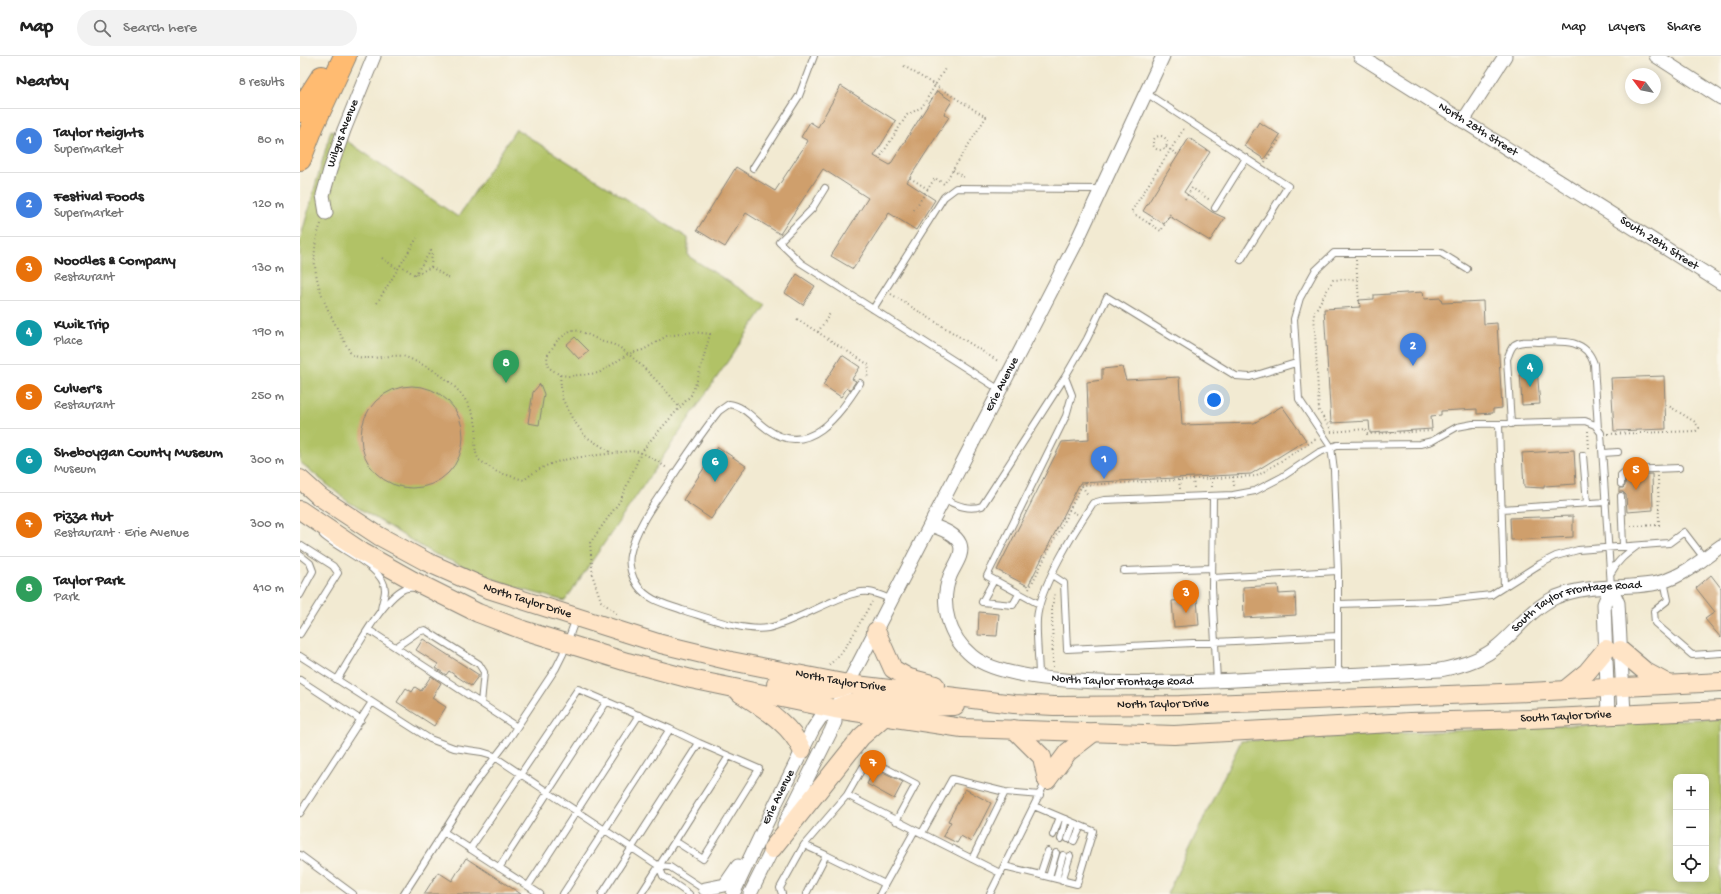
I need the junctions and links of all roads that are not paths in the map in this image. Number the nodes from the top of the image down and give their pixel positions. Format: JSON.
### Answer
{"nodes":[{"id":1,"x":335,"y":56,"type":"edge"},
{"id":2,"x":345,"y":56,"type":"edge"},
{"id":3,"x":374,"y":56,"type":"edge"},
{"id":4,"x":814,"y":56,"type":"edge"},
{"id":5,"x":1163,"y":56,"type":"edge"},
{"id":6,"x":1360,"y":56,"type":"edge"},
{"id":7,"x":1505,"y":56,"type":"edge"},
{"id":8,"x":1656,"y":56,"type":"edge"},
{"id":9,"x":1146,"y":93,"type":"junction"},
{"id":10,"x":1721,"y":98,"type":"edge"},
{"id":11,"x":300,"y":111,"type":"edge"},
{"id":12,"x":1464,"y":121,"type":"junction"},
{"id":13,"x":1246,"y":158,"type":"junction"},
{"id":14,"x":300,"y":159,"type":"edge"},
{"id":15,"x":753,"y":168,"type":"dead end"},
{"id":16,"x":825,"y":188,"type":"dead end"},
{"id":17,"x":1101,"y":189,"type":"junction"},
{"id":18,"x":1596,"y":204,"type":"joint"},
{"id":19,"x":1216,"y":206,"type":"road end"},
{"id":20,"x":326,"y":213,"type":"road end"},
{"id":21,"x":1242,"y":260,"type":"dead end"},
{"id":22,"x":1467,"y":269,"type":"dead end"},
{"id":23,"x":1721,"y":283,"type":"edge"},
{"id":24,"x":873,"y":309,"type":"junction"},
{"id":25,"x":1296,"y":363,"type":"junction"},
{"id":26,"x":1065,"y":377,"type":"junction"},
{"id":27,"x":860,"y":383,"type":"road end"},
{"id":28,"x":1000,"y":390,"type":"junction"},
{"id":29,"x":1499,"y":424,"type":"junction"},
{"id":30,"x":1511,"y":424,"type":"junction"},
{"id":31,"x":1600,"y":432,"type":"junction"},
{"id":32,"x":1331,"y":448,"type":"junction"},
{"id":33,"x":1618,"y":452,"type":"dead end"},
{"id":34,"x":1603,"y":453,"type":"junction"},
{"id":35,"x":1582,"y":455,"type":"road end"},
{"id":36,"x":1679,"y":468,"type":"dead end"},
{"id":37,"x":300,"y":479,"type":"edge"},
{"id":38,"x":1621,"y":484,"type":"dead end"},
{"id":39,"x":1213,"y":496,"type":"junction"},
{"id":40,"x":1621,"y":496,"type":"dead end"},
{"id":41,"x":944,"y":499,"type":"junction"},
{"id":42,"x":1606,"y":502,"type":"junction"},
{"id":43,"x":1586,"y":503,"type":"junction"},
{"id":44,"x":1502,"y":509,"type":"junction"},
{"id":45,"x":302,"y":512,"type":"edge"},
{"id":46,"x":931,"y":525,"type":"junction"},
{"id":47,"x":300,"y":545,"type":"edge"},
{"id":48,"x":1623,"y":546,"type":"junction"},
{"id":49,"x":1637,"y":546,"type":"junction"},
{"id":50,"x":1721,"y":546,"type":"edge"},
{"id":51,"x":1608,"y":547,"type":"junction"},
{"id":52,"x":300,"y":556,"type":"edge"},
{"id":53,"x":1704,"y":558,"type":"junction"},
{"id":54,"x":1212,"y":568,"type":"junction"},
{"id":55,"x":1124,"y":571,"type":"dead end"},
{"id":56,"x":1338,"y":571,"type":"junction"},
{"id":57,"x":1052,"y":575,"type":"junction"},
{"id":58,"x":1212,"y":578,"type":"junction"},
{"id":59,"x":994,"y":580,"type":"junction"},
{"id":60,"x":1610,"y":581,"type":"junction"},
{"id":61,"x":1664,"y":581,"type":"junction"},
{"id":62,"x":1504,"y":587,"type":"junction"},
{"id":63,"x":430,"y":589,"type":"junction"},
{"id":64,"x":300,"y":595,"type":"edge"},
{"id":65,"x":1022,"y":595,"type":"junction"},
{"id":66,"x":892,"y":600,"type":"junction"},
{"id":67,"x":1039,"y":604,"type":"junction"},
{"id":68,"x":1338,"y":604,"type":"junction"},
{"id":69,"x":380,"y":611,"type":"junction"},
{"id":70,"x":576,"y":618,"type":"junction"},
{"id":71,"x":369,"y":630,"type":"junction"},
{"id":72,"x":876,"y":631,"type":"junction"},
{"id":73,"x":300,"y":634,"type":"edge"},
{"id":74,"x":1338,"y":636,"type":"junction"},
{"id":75,"x":1215,"y":642,"type":"junction"},
{"id":76,"x":567,"y":643,"type":"junction"},
{"id":77,"x":396,"y":647,"type":"junction"},
{"id":78,"x":1613,"y":649,"type":"junction"},
{"id":79,"x":1721,"y":653,"type":"edge"},
{"id":80,"x":300,"y":656,"type":"edge"},
{"id":81,"x":1435,"y":670,"type":"joint"},
{"id":82,"x":1338,"y":675,"type":"junction"},
{"id":83,"x":1040,"y":678,"type":"junction"},
{"id":84,"x":300,"y":680,"type":"edge"},
{"id":85,"x":337,"y":680,"type":"junction"},
{"id":86,"x":1216,"y":681,"type":"junction"},
{"id":87,"x":1721,"y":682,"type":"edge"},
{"id":88,"x":848,"y":684,"type":"junction"},
{"id":89,"x":1668,"y":684,"type":"junction"},
{"id":90,"x":731,"y":687,"type":"junction"},
{"id":91,"x":1615,"y":687,"type":"junction"},
{"id":92,"x":1565,"y":690,"type":"junction"},
{"id":93,"x":372,"y":702,"type":"junction"},
{"id":94,"x":608,"y":702,"type":"junction"},
{"id":95,"x":481,"y":703,"type":"junction"},
{"id":96,"x":1014,"y":704,"type":"junction"},
{"id":97,"x":835,"y":709,"type":"junction"},
{"id":98,"x":1721,"y":710,"type":"edge"},
{"id":99,"x":1616,"y":714,"type":"junction"},
{"id":100,"x":639,"y":715,"type":"junction"},
{"id":101,"x":885,"y":716,"type":"junction"},
{"id":102,"x":361,"y":720,"type":"junction"},
{"id":103,"x":517,"y":726,"type":"junction"},
{"id":104,"x":670,"y":729,"type":"junction"},
{"id":105,"x":1014,"y":729,"type":"junction"},
{"id":106,"x":1094,"y":732,"type":"junction"},
{"id":107,"x":699,"y":743,"type":"junction"},
{"id":108,"x":802,"y":750,"type":"junction"},
{"id":109,"x":729,"y":756,"type":"junction"},
{"id":110,"x":495,"y":758,"type":"junction"},
{"id":111,"x":521,"y":774,"type":"junction"},
{"id":112,"x":1044,"y":787,"type":"junction"},
{"id":113,"x":548,"y":792,"type":"junction"},
{"id":114,"x":1005,"y":792,"type":"junction"},
{"id":115,"x":847,"y":795,"type":"junction"},
{"id":116,"x":776,"y":803,"type":"junction"},
{"id":117,"x":1034,"y":806,"type":"junction"},
{"id":118,"x":578,"y":811,"type":"junction"},
{"id":119,"x":300,"y":813,"type":"edge"},
{"id":120,"x":1063,"y":818,"type":"junction"},
{"id":121,"x":896,"y":821,"type":"junction"},
{"id":122,"x":1078,"y":824,"type":"junction"},
{"id":123,"x":606,"y":829,"type":"junction"},
{"id":124,"x":915,"y":830,"type":"junction"},
{"id":125,"x":444,"y":832,"type":"junction"},
{"id":126,"x":922,"y":833,"type":"junction"},
{"id":127,"x":1053,"y":836,"type":"dead end"},
{"id":128,"x":1061,"y":839,"type":"dead end"},
{"id":129,"x":1071,"y":840,"type":"dead end"},
{"id":130,"x":675,"y":841,"type":"junction"},
{"id":131,"x":804,"y":845,"type":"junction"},
{"id":132,"x":632,"y":847,"type":"junction"},
{"id":133,"x":470,"y":849,"type":"junction"},
{"id":134,"x":772,"y":849,"type":"junction"},
{"id":135,"x":1048,"y":851,"type":"dead end"},
{"id":136,"x":1056,"y":853,"type":"dead end"},
{"id":137,"x":300,"y":855,"type":"edge"},
{"id":138,"x":826,"y":855,"type":"junction"},
{"id":139,"x":1066,"y":856,"type":"dead end"},
{"id":140,"x":972,"y":859,"type":"junction"},
{"id":141,"x":660,"y":866,"type":"junction"},
{"id":142,"x":1004,"y":866,"type":"junction"},
{"id":143,"x":499,"y":868,"type":"junction"},
{"id":144,"x":1000,"y":873,"type":"junction"},
{"id":145,"x":1040,"y":875,"type":"junction"},
{"id":146,"x":1049,"y":877,"type":"junction"},
{"id":147,"x":1059,"y":880,"type":"junction"},
{"id":148,"x":885,"y":884,"type":"junction"},
{"id":149,"x":528,"y":886,"type":"junction"},
{"id":150,"x":708,"y":892,"type":"edge"},
{"id":151,"x":353,"y":894,"type":"edge"},
{"id":152,"x":404,"y":894,"type":"edge"},
{"id":153,"x":540,"y":894,"type":"edge"},
{"id":154,"x":564,"y":894,"type":"edge"},
{"id":155,"x":602,"y":894,"type":"edge"},
{"id":156,"x":641,"y":894,"type":"edge"},
{"id":157,"x":689,"y":894,"type":"edge"},
{"id":158,"x":733,"y":894,"type":"edge"},
{"id":159,"x":750,"y":894,"type":"edge"},
{"id":160,"x":782,"y":894,"type":"edge"},
{"id":161,"x":806,"y":894,"type":"edge"},
{"id":162,"x":880,"y":894,"type":"edge"},
{"id":163,"x":990,"y":894,"type":"edge"}],
"edges":[{"from":1,"to":11,"type":"highway"},
{"from":2,"to":14,"type":"highway"},
{"from":3,"to":20,"type":"street","name":"Wilgus Avenue"},
{"from":4,"to":15,"type":"lane"},
{"from":5,"to":9,"type":"street","name":"Erie Avenue"},
{"from":6,"to":12,"type":"street","name":"North 28th Street"},
{"from":7,"to":12,"type":"street"},
{"from":8,"to":10,"type":"street"},
{"from":9,"to":13,"type":"lane"},
{"from":9,"to":17,"type":"street","name":"Erie Avenue"},
{"from":12,"to":18,"type":"street","name":"North 28th Street"},
{"from":13,"to":19,"type":"lane"},
{"from":13,"to":21,"type":"lane"},
{"from":16,"to":24,"type":"lane"},
{"from":17,"to":24,"type":"lane"},
{"from":17,"to":28,"type":"street","name":"Erie Avenue"},
{"from":18,"to":23,"type":"street","name":"South 28th Street"},
{"from":22,"to":25,"type":"lane"},
{"from":24,"to":28,"type":"lane"},
{"from":25,"to":26,"type":"lane"},
{"from":25,"to":32,"type":"lane"},
{"from":26,"to":41,"type":"lane"},
{"from":26,"to":59,"type":"lane"},
{"from":27,"to":66,"type":"lane"},
{"from":28,"to":41,"type":"street","name":"Erie Avenue"},
{"from":29,"to":30,"type":"lane"},
{"from":29,"to":32,"type":"lane"},
{"from":29,"to":44,"type":"lane"},
{"from":30,"to":31,"type":"lane"},
{"from":30,"to":31,"type":"lane"},
{"from":31,"to":34,"type":"lane"},
{"from":32,"to":39,"type":"lane"},
{"from":32,"to":56,"type":"lane"},
{"from":33,"to":34,"type":"lane"},
{"from":34,"to":42,"type":"lane"},
{"from":35,"to":43,"type":"lane"},
{"from":36,"to":38,"type":"lane"},
{"from":37,"to":70,"type":"main road","name":"North Taylor Drive"},
{"from":39,"to":54,"type":"lane"},
{"from":39,"to":57,"type":"lane"},
{"from":40,"to":48,"type":"lane"},
{"from":41,"to":46,"type":"street","name":"Erie Avenue"},
{"from":42,"to":43,"type":"lane"},
{"from":42,"to":51,"type":"lane"},
{"from":43,"to":44,"type":"lane"},
{"from":44,"to":62,"type":"lane"},
{"from":45,"to":63,"type":"main road"},
{"from":45,"to":69,"type":"lane"},
{"from":46,"to":66,"type":"street","name":"Erie Avenue"},
{"from":46,"to":83,"type":"street","name":"North Taylor Frontage Road"},
{"from":47,"to":73,"type":"lane"},
{"from":48,"to":49,"type":"lane"},
{"from":48,"to":51,"type":"lane"},
{"from":49,"to":53,"type":"lane"},
{"from":49,"to":60,"type":"lane"},
{"from":50,"to":53,"type":"street","name":"South Taylor Frontage Road"},
{"from":51,"to":60,"type":"lane"},
{"from":51,"to":62,"type":"lane"},
{"from":52,"to":64,"type":"lane"},
{"from":53,"to":61,"type":"street","name":"South Taylor Frontage Road"},
{"from":54,"to":55,"type":"lane"},
{"from":54,"to":58,"type":"lane"},
{"from":56,"to":58,"type":"lane"},
{"from":56,"to":68,"type":"lane"},
{"from":57,"to":67,"type":"lane"},
{"from":57,"to":75,"type":"lane"},
{"from":58,"to":75,"type":"lane"},
{"from":59,"to":65,"type":"lane"},
{"from":59,"to":65,"type":"lane"},
{"from":60,"to":61,"type":"street","name":"South Taylor Frontage Road"},
{"from":60,"to":78,"type":"street"},
{"from":60,"to":81,"type":"street","name":"South Taylor Frontage Road"},
{"from":61,"to":79,"type":"lane"},
{"from":62,"to":68,"type":"lane"},
{"from":63,"to":69,"type":"lane"},
{"from":63,"to":76,"type":"main road"},
{"from":65,"to":67,"type":"lane"},
{"from":66,"to":72,"type":"street","name":"Erie Avenue"},
{"from":67,"to":83,"type":"lane"},
{"from":68,"to":74,"type":"lane"},
{"from":69,"to":71,"type":"lane"},
{"from":70,"to":76,"type":"lane"},
{"from":70,"to":88,"type":"main road","name":"North Taylor Drive"},
{"from":71,"to":77,"type":"lane"},
{"from":71,"to":85,"type":"lane"},
{"from":72,"to":88,"type":"street","name":"Erie Avenue"},
{"from":72,"to":96,"type":"main road"},
{"from":74,"to":75,"type":"lane"},
{"from":74,"to":82,"type":"lane"},
{"from":75,"to":86,"type":"lane"},
{"from":76,"to":90,"type":"main road"},
{"from":76,"to":103,"type":"lane"},
{"from":77,"to":95,"type":"lane"},
{"from":77,"to":95,"type":"lane"},
{"from":78,"to":89,"type":"main road"},
{"from":78,"to":91,"type":"street"},
{"from":78,"to":92,"type":"main road"},
{"from":80,"to":85,"type":"lane"},
{"from":81,"to":82,"type":"street","name":"North Taylor Frontage Road"},
{"from":82,"to":86,"type":"street","name":"North Taylor Frontage Road"},
{"from":83,"to":86,"type":"street","name":"North Taylor Frontage Road"},
{"from":84,"to":102,"type":"lane"},
{"from":85,"to":93,"type":"lane"},
{"from":87,"to":89,"type":"main road"},
{"from":88,"to":90,"type":"main road"},
{"from":88,"to":96,"type":"main road","name":"North Taylor Drive"},
{"from":88,"to":97,"type":"street","name":"Erie Avenue"},
{"from":89,"to":91,"type":"main road"},
{"from":90,"to":97,"type":"main road"},
{"from":90,"to":108,"type":"main road"},
{"from":91,"to":92,"type":"main road"},
{"from":91,"to":99,"type":"street"},
{"from":92,"to":96,"type":"main road","name":"North Taylor Drive"},
{"from":93,"to":102,"type":"lane"},
{"from":93,"to":110,"type":"lane"},
{"from":94,"to":100,"type":"lane"},
{"from":94,"to":111,"type":"lane"},
{"from":94,"to":113,"type":"lane"},
{"from":95,"to":103,"type":"lane"},
{"from":96,"to":97,"type":"main road"},
{"from":97,"to":101,"type":"main road"},
{"from":97,"to":108,"type":"street","name":"Erie Avenue"},
{"from":97,"to":134,"type":"street","name":"Erie Avenue"},
{"from":98,"to":99,"type":"main road","name":"South Taylor Drive"},
{"from":99,"to":106,"type":"main road","name":"South Taylor Drive"},
{"from":100,"to":104,"type":"lane"},
{"from":100,"to":118,"type":"lane"},
{"from":101,"to":105,"type":"main road"},
{"from":101,"to":134,"type":"main road"},
{"from":102,"to":119,"type":"lane"},
{"from":103,"to":110,"type":"lane"},
{"from":104,"to":107,"type":"lane"},
{"from":104,"to":123,"type":"lane"},
{"from":105,"to":106,"type":"main road"},
{"from":105,"to":112,"type":"main road"},
{"from":106,"to":112,"type":"main road"},
{"from":107,"to":109,"type":"lane"},
{"from":107,"to":132,"type":"lane"},
{"from":108,"to":116,"type":"street","name":"Erie Avenue"},
{"from":109,"to":130,"type":"lane"},
{"from":109,"to":130,"type":"lane"},
{"from":110,"to":111,"type":"lane"},
{"from":110,"to":125,"type":"lane"},
{"from":111,"to":113,"type":"lane"},
{"from":111,"to":133,"type":"lane"},
{"from":112,"to":114,"type":"lane"},
{"from":112,"to":117,"type":"lane"},
{"from":113,"to":118,"type":"lane"},
{"from":113,"to":143,"type":"lane"},
{"from":114,"to":126,"type":"lane"},
{"from":114,"to":140,"type":"lane"},
{"from":115,"to":121,"type":"lane"},
{"from":115,"to":121,"type":"lane"},
{"from":115,"to":131,"type":"lane"},
{"from":116,"to":150,"type":"street"},
{"from":116,"to":158,"type":"street","name":"Erie Avenue"},
{"from":117,"to":120,"type":"lane"},
{"from":117,"to":142,"type":"lane"},
{"from":118,"to":123,"type":"lane"},
{"from":118,"to":149,"type":"lane"},
{"from":120,"to":122,"type":"lane"},
{"from":120,"to":127,"type":"lane"},
{"from":120,"to":128,"type":"lane"},
{"from":121,"to":124,"type":"lane"},
{"from":122,"to":129,"type":"lane"},
{"from":122,"to":147,"type":"lane"},
{"from":123,"to":132,"type":"lane"},
{"from":123,"to":154,"type":"lane"},
{"from":124,"to":126,"type":"lane"},
{"from":124,"to":148,"type":"lane"},
{"from":125,"to":133,"type":"lane"},
{"from":125,"to":152,"type":"lane"},
{"from":126,"to":140,"type":"lane"},
{"from":130,"to":141,"type":"lane"},
{"from":131,"to":138,"type":"lane"},
{"from":131,"to":160,"type":"lane"},
{"from":132,"to":141,"type":"lane"},
{"from":132,"to":155,"type":"lane"},
{"from":133,"to":143,"type":"lane"},
{"from":134,"to":159,"type":"street","name":"Erie Avenue"},
{"from":135,"to":145,"type":"lane"},
{"from":136,"to":146,"type":"lane"},
{"from":137,"to":151,"type":"lane"},
{"from":138,"to":148,"type":"lane"},
{"from":138,"to":161,"type":"lane"},
{"from":139,"to":147,"type":"lane"},
{"from":140,"to":144,"type":"lane"},
{"from":141,"to":150,"type":"lane"},
{"from":141,"to":156,"type":"lane"},
{"from":141,"to":157,"type":"lane"},
{"from":142,"to":144,"type":"lane"},
{"from":142,"to":145,"type":"lane"},
{"from":143,"to":149,"type":"lane"},
{"from":144,"to":163,"type":"lane"},
{"from":145,"to":146,"type":"lane"},
{"from":146,"to":147,"type":"lane"},
{"from":148,"to":162,"type":"lane"},
{"from":149,"to":153,"type":"lane"}]}
